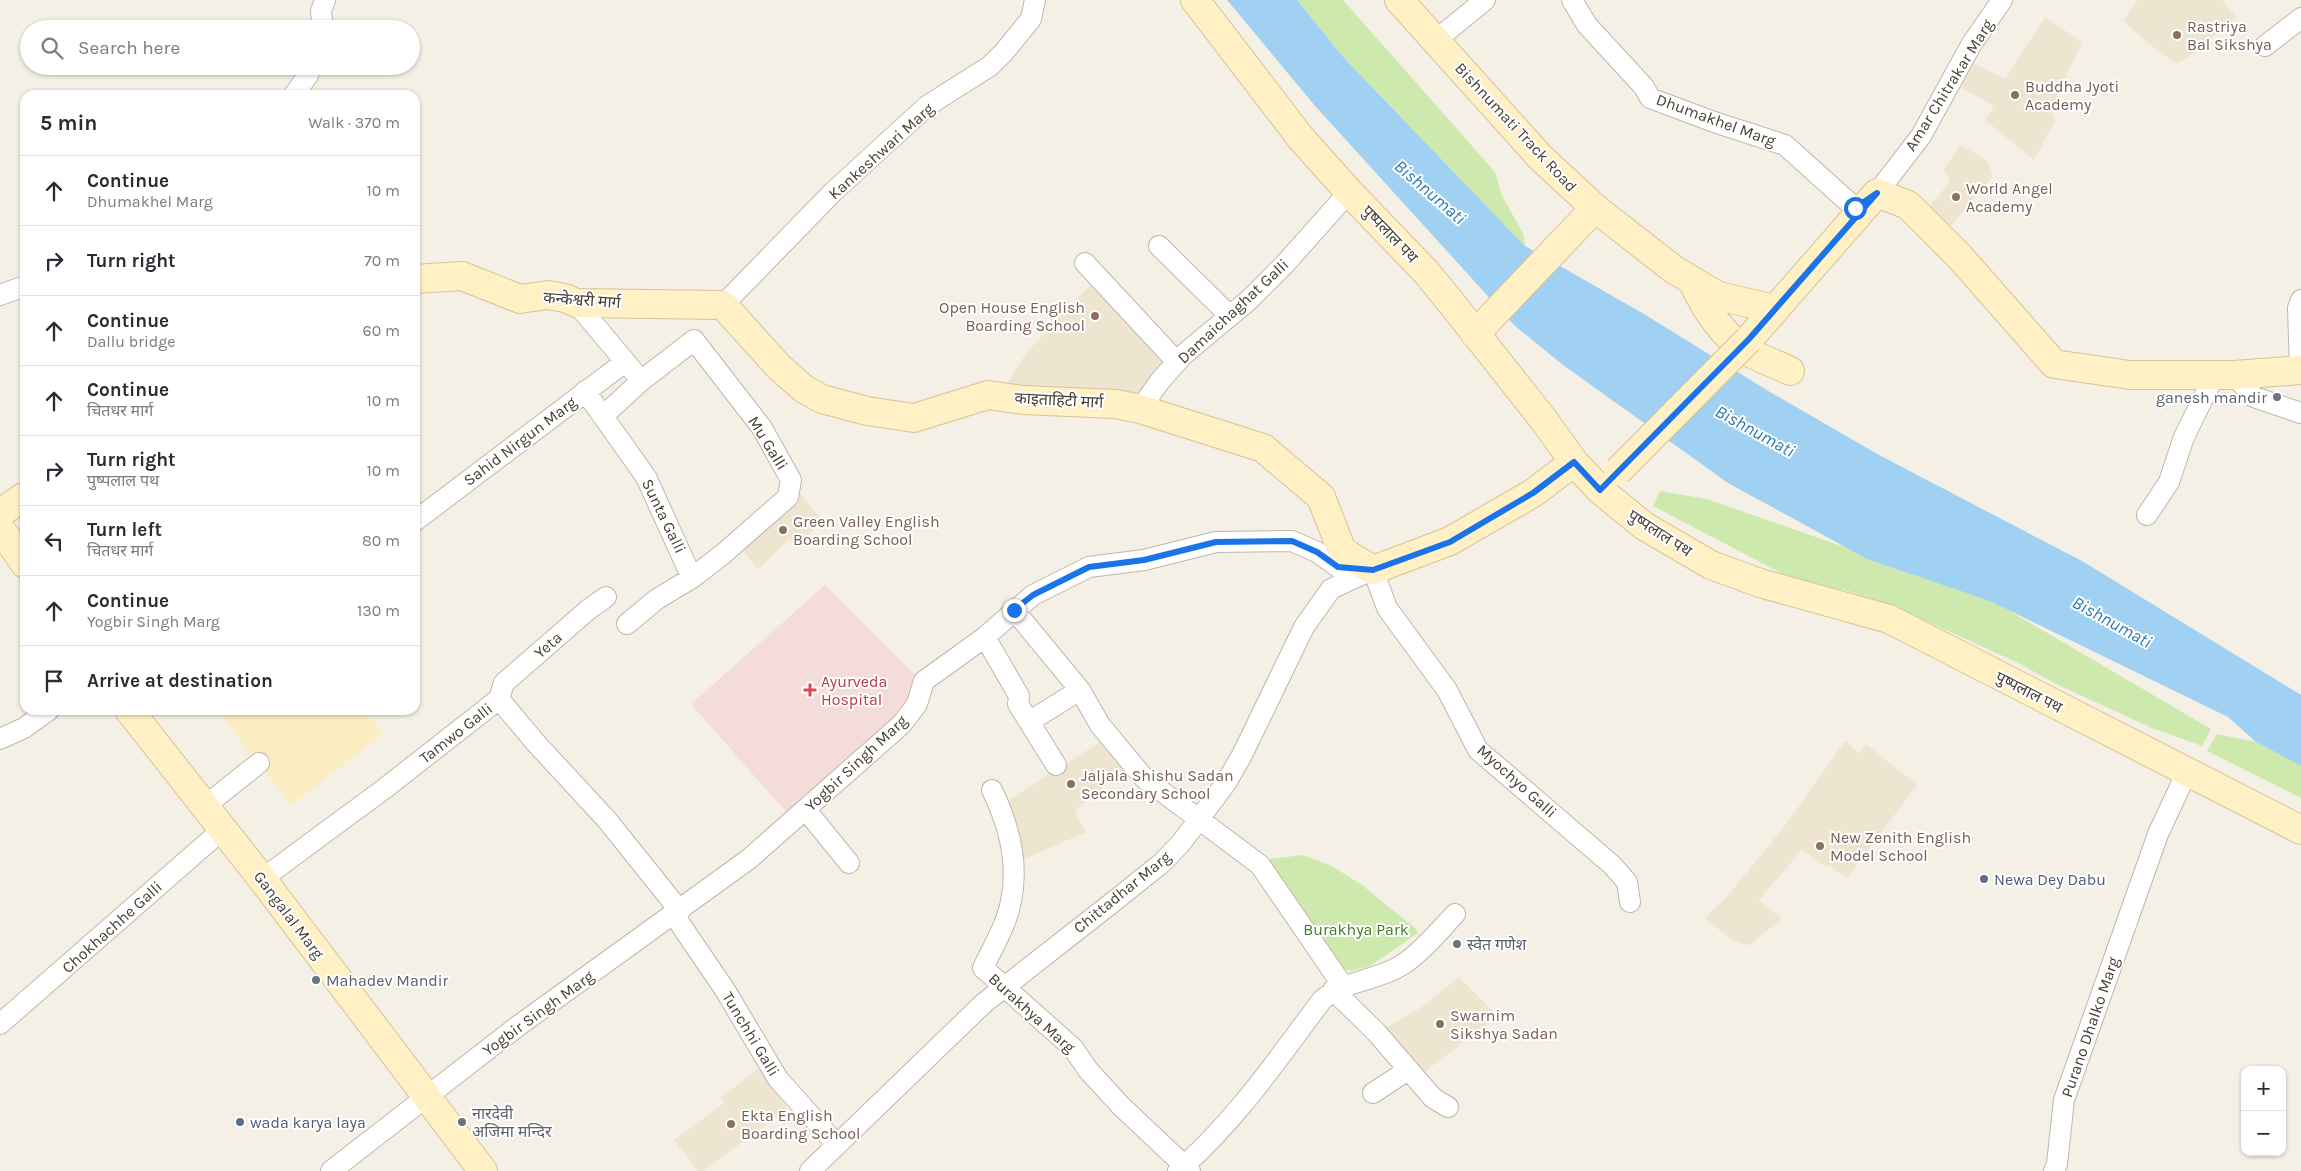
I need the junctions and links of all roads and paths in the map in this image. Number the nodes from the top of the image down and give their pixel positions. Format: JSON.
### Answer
{"nodes":[{"id":1,"x":326,"y":0,"type":"edge"},
{"id":2,"x":1035,"y":0,"type":"edge"},
{"id":3,"x":1195,"y":0,"type":"edge"},
{"id":4,"x":1399,"y":0,"type":"edge"},
{"id":5,"x":1485,"y":0,"type":"edge"},
{"id":6,"x":1572,"y":0,"type":"edge"},
{"id":7,"x":2002,"y":0,"type":"edge"},
{"id":8,"x":2301,"y":18,"type":"edge"},
{"id":9,"x":322,"y":20,"type":"edge"},
{"id":10,"x":1436,"y":40,"type":"junction"},
{"id":11,"x":2265,"y":46,"type":"dead end"},
{"id":12,"x":308,"y":75,"type":"edge"},
{"id":13,"x":298,"y":90,"type":"edge"},
{"id":14,"x":1349,"y":192,"type":"junction"},
{"id":15,"x":1877,"y":193,"type":"junction"},
{"id":16,"x":1595,"y":208,"type":"junction"},
{"id":17,"x":1159,"y":246,"type":"dead end"},
{"id":18,"x":1085,"y":263,"type":"dead end"},
{"id":19,"x":420,"y":279,"type":"edge"},
{"id":20,"x":1692,"y":280,"type":"junction"},
{"id":21,"x":20,"y":288,"type":"edge"},
{"id":22,"x":0,"y":295,"type":"edge"},
{"id":23,"x":2301,"y":300,"type":"edge"},
{"id":24,"x":576,"y":303,"type":"junction"},
{"id":25,"x":723,"y":305,"type":"junction"},
{"id":26,"x":1775,"y":309,"type":"junction"},
{"id":27,"x":1230,"y":316,"type":"junction"},
{"id":28,"x":1480,"y":329,"type":"junction"},
{"id":29,"x":626,"y":362,"type":"junction"},
{"id":30,"x":1177,"y":362,"type":"junction"},
{"id":31,"x":2300,"y":370,"type":"edge"},
{"id":32,"x":1790,"y":371,"type":"dead end"},
{"id":33,"x":2224,"y":375,"type":"junction"},
{"id":34,"x":641,"y":381,"type":"junction"},
{"id":35,"x":585,"y":392,"type":"junction"},
{"id":36,"x":1140,"y":409,"type":"junction"},
{"id":37,"x":2301,"y":413,"type":"edge"},
{"id":38,"x":604,"y":416,"type":"junction"},
{"id":39,"x":1574,"y":462,"type":"junction"},
{"id":40,"x":1609,"y":481,"type":"junction"},
{"id":41,"x":20,"y":499,"type":"edge"},
{"id":42,"x":0,"y":513,"type":"edge"},
{"id":43,"x":2147,"y":515,"type":"dead end"},
{"id":44,"x":420,"y":516,"type":"edge"},
{"id":45,"x":0,"y":528,"type":"edge"},
{"id":46,"x":20,"y":557,"type":"edge"},
{"id":47,"x":1373,"y":570,"type":"junction"},
{"id":48,"x":692,"y":578,"type":"junction"},
{"id":49,"x":606,"y":597,"type":"dead end"},
{"id":50,"x":1014,"y":610,"type":"junction"},
{"id":51,"x":627,"y":624,"type":"dead end"},
{"id":52,"x":985,"y":638,"type":"junction"},
{"id":53,"x":1080,"y":690,"type":"junction"},
{"id":54,"x":499,"y":699,"type":"junction"},
{"id":55,"x":42,"y":715,"type":"edge"},
{"id":56,"x":132,"y":715,"type":"edge"},
{"id":57,"x":1030,"y":721,"type":"junction"},
{"id":58,"x":0,"y":739,"type":"edge"},
{"id":59,"x":258,"y":762,"type":"dead end"},
{"id":60,"x":1056,"y":766,"type":"dead end"},
{"id":61,"x":2187,"y":772,"type":"junction"},
{"id":62,"x":992,"y":790,"type":"dead end"},
{"id":63,"x":205,"y":806,"type":"junction"},
{"id":64,"x":806,"y":810,"type":"junction"},
{"id":65,"x":1199,"y":820,"type":"junction"},
{"id":66,"x":224,"y":829,"type":"junction"},
{"id":67,"x":2301,"y":830,"type":"edge"},
{"id":68,"x":849,"y":863,"type":"dead end"},
{"id":69,"x":262,"y":879,"type":"junction"},
{"id":70,"x":1630,"y":902,"type":"dead end"},
{"id":71,"x":677,"y":913,"type":"junction"},
{"id":72,"x":1455,"y":914,"type":"dead end"},
{"id":73,"x":1005,"y":988,"type":"junction"},
{"id":74,"x":1338,"y":988,"type":"junction"},
{"id":75,"x":0,"y":1024,"type":"edge"},
{"id":76,"x":1408,"y":1070,"type":"junction"},
{"id":77,"x":1373,"y":1093,"type":"dead end"},
{"id":78,"x":426,"y":1097,"type":"junction"},
{"id":79,"x":1448,"y":1107,"type":"dead end"},
{"id":80,"x":837,"y":1145,"type":"junction"},
{"id":81,"x":1184,"y":1169,"type":"edge"},
{"id":82,"x":331,"y":1171,"type":"edge"},
{"id":83,"x":482,"y":1171,"type":"edge"},
{"id":84,"x":810,"y":1171,"type":"edge"},
{"id":85,"x":2054,"y":1171,"type":"edge"}],
"edges":[{"from":1,"to":9,"type":"street"},
{"from":2,"to":25,"type":"street","name":"Kankeshwari Marg"},
{"from":3,"to":14,"type":"main road","name":"पुष्पलाल पथ"},
{"from":4,"to":10,"type":"main road","name":"Bishnumati Track Road"},
{"from":5,"to":10,"type":"street"},
{"from":6,"to":15,"type":"street","name":"Dhumakhel Marg"},
{"from":7,"to":15,"type":"street","name":"Amar Chitrakar Marg"},
{"from":8,"to":11,"type":"street"},
{"from":10,"to":16,"type":"main road","name":"Bishnumati Track Road"},
{"from":12,"to":13,"type":"street"},
{"from":14,"to":27,"type":"street","name":"Damaichaghat Galli"},
{"from":14,"to":28,"type":"main road","name":"पुष्पलाल पथ"},
{"from":15,"to":26,"type":"main road"},
{"from":15,"to":33,"type":"main road"},
{"from":16,"to":20,"type":"main road","name":"Bishnumati Track Road"},
{"from":16,"to":28,"type":"main road"},
{"from":17,"to":27,"type":"street"},
{"from":18,"to":30,"type":"street"},
{"from":19,"to":24,"type":"main road","name":"कन्केश्वरी मार्ग"},
{"from":20,"to":26,"type":"main road","name":"Bishnumati Track Road"},
{"from":20,"to":32,"type":"main road"},
{"from":21,"to":22,"type":"street"},
{"from":23,"to":31,"type":"street"},
{"from":24,"to":25,"type":"main road","name":"कन्केश्वरी मार्ग"},
{"from":24,"to":29,"type":"street"},
{"from":25,"to":36,"type":"main road","name":"काइताहिटी मार्ग"},
{"from":26,"to":40,"type":"main road","bridge":true},
{"from":27,"to":30,"type":"street","name":"Damaichaghat Galli"},
{"from":28,"to":39,"type":"main road","name":"पुष्पलाल पथ"},
{"from":29,"to":34,"type":"street"},
{"from":29,"to":35,"type":"street","name":"Sahid Nirgun Marg"},
{"from":30,"to":36,"type":"street","name":"Damaichaghat Galli"},
{"from":31,"to":33,"type":"main road"},
{"from":33,"to":37,"type":"street"},
{"from":33,"to":43,"type":"street"},
{"from":34,"to":38,"type":"street"},
{"from":34,"to":48,"type":"street","name":"Mu Galli"},
{"from":35,"to":38,"type":"street","name":"Sunta Galli"},
{"from":35,"to":44,"type":"street","name":"Sahid Nirgun Marg"},
{"from":36,"to":47,"type":"main road","name":"काइताहिटी मार्ग"},
{"from":38,"to":48,"type":"street","name":"Sunta Galli"},
{"from":39,"to":40,"type":"main road","name":"पुष्पलाल पथ"},
{"from":39,"to":47,"type":"main road"},
{"from":40,"to":61,"type":"main road","name":"पुष्पलाल पथ"},
{"from":41,"to":42,"type":"main road"},
{"from":45,"to":46,"type":"main road"},
{"from":47,"to":50,"type":"street","name":"Yogbir Singh Marg"},
{"from":47,"to":65,"type":"street","name":"Chittadhar Marg"},
{"from":47,"to":70,"type":"street","name":"Myochyo Galli"},
{"from":48,"to":51,"type":"street"},
{"from":49,"to":54,"type":"street","name":"Yeta"},
{"from":50,"to":52,"type":"street","name":"Yogbir Singh Marg"},
{"from":50,"to":53,"type":"street"},
{"from":52,"to":57,"type":"street"},
{"from":52,"to":64,"type":"street","name":"Yogbir Singh Marg"},
{"from":53,"to":57,"type":"street"},
{"from":53,"to":65,"type":"street"},
{"from":54,"to":69,"type":"street","name":"Tamwo Galli"},
{"from":54,"to":71,"type":"street","name":"Tamwo Galli"},
{"from":55,"to":58,"type":"street"},
{"from":56,"to":63,"type":"main road","name":"Gangalal Marg"},
{"from":57,"to":60,"type":"street"},
{"from":59,"to":63,"type":"street"},
{"from":61,"to":67,"type":"main road","name":"पुष्पलाल पथ"},
{"from":61,"to":85,"type":"street","name":"Purano Dhalko Marg"},
{"from":62,"to":73,"type":"street","name":"Burakhya Marg"},
{"from":63,"to":66,"type":"main road","name":"Gangalal Marg"},
{"from":64,"to":68,"type":"street"},
{"from":64,"to":71,"type":"street","name":"Yogbir Singh Marg"},
{"from":65,"to":73,"type":"street","name":"Chittadhar Marg"},
{"from":65,"to":74,"type":"street"},
{"from":66,"to":69,"type":"main road","name":"Gangalal Marg"},
{"from":66,"to":75,"type":"street","name":"Chokhachhe Galli"},
{"from":69,"to":78,"type":"main road","name":"Gangalal Marg"},
{"from":71,"to":78,"type":"street","name":"Yogbir Singh Marg"},
{"from":71,"to":80,"type":"street","name":"Tunchhi Galli"},
{"from":72,"to":74,"type":"street"},
{"from":73,"to":80,"type":"street","name":"Chittadhar Marg"},
{"from":73,"to":81,"type":"street","name":"Burakhya Marg"},
{"from":74,"to":76,"type":"street"},
{"from":74,"to":81,"type":"street"},
{"from":76,"to":77,"type":"street"},
{"from":76,"to":79,"type":"street"},
{"from":78,"to":82,"type":"street","name":"Yogbir Singh Marg"},
{"from":78,"to":83,"type":"main road","name":"Gangalal Marg"},
{"from":80,"to":84,"type":"street","name":"Chittadhar Marg"}]}
